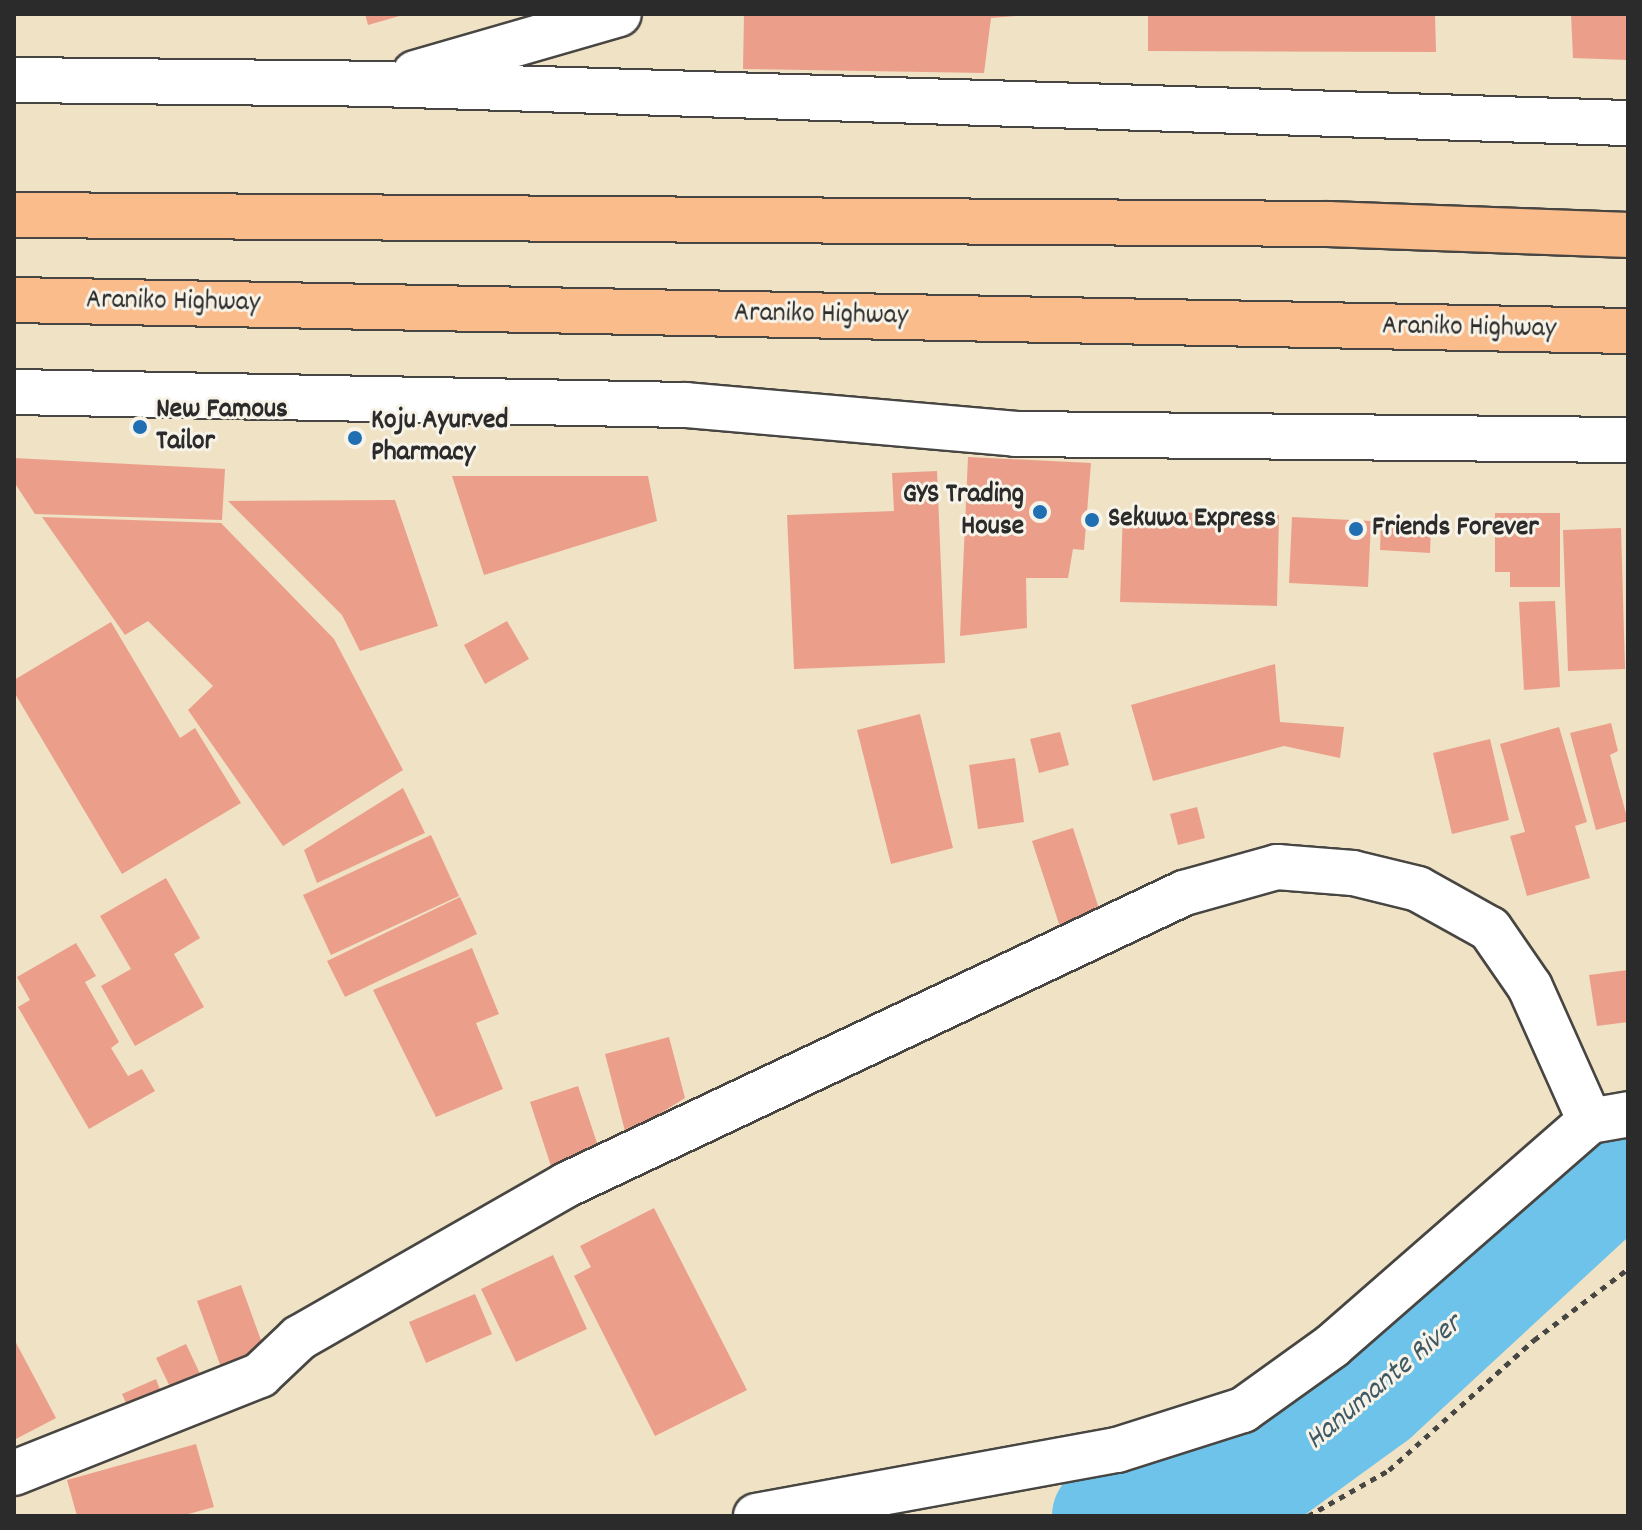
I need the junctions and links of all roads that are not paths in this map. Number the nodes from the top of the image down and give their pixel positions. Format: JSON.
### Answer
{"nodes":[{"id":1,"x":619,"y":14,"type":"edge"},
{"id":2,"x":14,"y":80,"type":"edge"},
{"id":3,"x":378,"y":84,"type":"junction"},
{"id":4,"x":1628,"y":123,"type":"edge"},
{"id":5,"x":14,"y":215,"type":"edge"},
{"id":6,"x":1628,"y":235,"type":"edge"},
{"id":7,"x":14,"y":300,"type":"edge"},
{"id":8,"x":1628,"y":331,"type":"edge"},
{"id":9,"x":14,"y":392,"type":"edge"},
{"id":10,"x":1628,"y":440,"type":"edge"},
{"id":11,"x":1609,"y":1117,"type":"edge"},
{"id":12,"x":14,"y":1473,"type":"edge"},
{"id":13,"x":756,"y":1516,"type":"edge"}],
"edges":[{"from":1,"to":3,"type":"street"},
{"from":2,"to":3,"type":"street"},
{"from":3,"to":4,"type":"street"},
{"from":5,"to":6,"type":"highway"},
{"from":7,"to":8,"type":"highway","name":"Araniko Highway"},
{"from":9,"to":10,"type":"street"},
{"from":11,"to":12,"type":"street"},
{"from":11,"to":13,"type":"street"}]}
